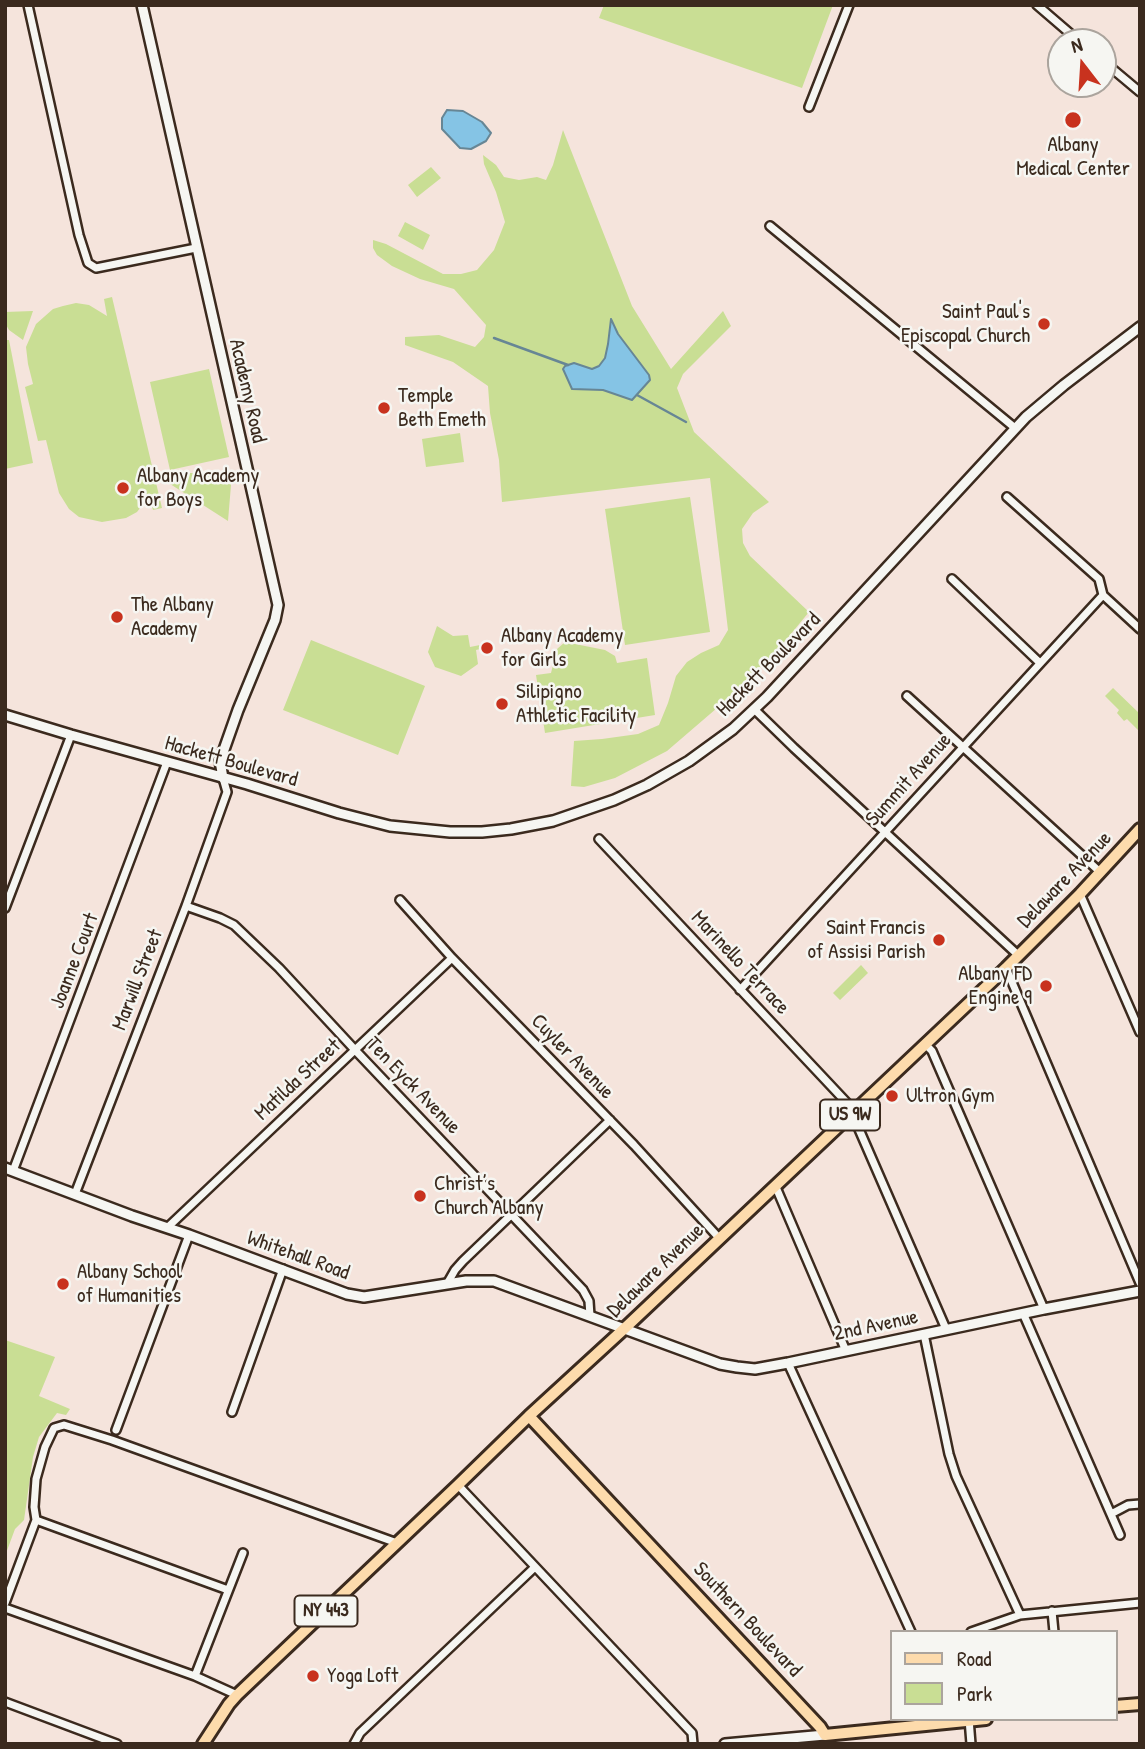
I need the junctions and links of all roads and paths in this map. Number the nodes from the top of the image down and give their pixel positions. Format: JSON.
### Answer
{"nodes":[{"id":1,"x":28,"y":5,"type":"edge"},
{"id":2,"x":142,"y":5,"type":"edge"},
{"id":3,"x":849,"y":5,"type":"edge"},
{"id":4,"x":1037,"y":5,"type":"edge"},
{"id":5,"x":1064,"y":28,"type":"edge"},
{"id":6,"x":1117,"y":73,"type":"edge"},
{"id":7,"x":1140,"y":92,"type":"edge"},
{"id":8,"x":809,"y":107,"type":"dead end"},
{"id":9,"x":770,"y":226,"type":"dead end"},
{"id":10,"x":196,"y":247,"type":"junction"},
{"id":11,"x":1140,"y":327,"type":"edge"},
{"id":12,"x":1015,"y":428,"type":"junction"},
{"id":13,"x":1007,"y":497,"type":"dead end"},
{"id":14,"x":952,"y":579,"type":"dead end"},
{"id":15,"x":1103,"y":595,"type":"junction"},
{"id":16,"x":1140,"y":629,"type":"edge"},
{"id":17,"x":1040,"y":663,"type":"junction"},
{"id":18,"x":907,"y":696,"type":"dead end"},
{"id":19,"x":754,"y":709,"type":"junction"},
{"id":20,"x":5,"y":715,"type":"edge"},
{"id":21,"x":71,"y":735,"type":"junction"},
{"id":22,"x":963,"y":747,"type":"junction"},
{"id":23,"x":167,"y":762,"type":"junction"},
{"id":24,"x":223,"y":778,"type":"junction"},
{"id":25,"x":1140,"y":829,"type":"edge"},
{"id":26,"x":886,"y":832,"type":"junction"},
{"id":27,"x":599,"y":839,"type":"dead end"},
{"id":28,"x":1100,"y":872,"type":"junction"},
{"id":29,"x":1080,"y":894,"type":"junction"},
{"id":30,"x":400,"y":901,"type":"dead end"},
{"id":31,"x":186,"y":906,"type":"junction"},
{"id":32,"x":5,"y":908,"type":"edge"},
{"id":33,"x":1018,"y":956,"type":"junction"},
{"id":34,"x":452,"y":958,"type":"junction"},
{"id":35,"x":1006,"y":968,"type":"junction"},
{"id":36,"x":740,"y":990,"type":"junction"},
{"id":37,"x":1140,"y":1032,"type":"edge"},
{"id":38,"x":925,"y":1044,"type":"junction"},
{"id":39,"x":356,"y":1051,"type":"junction"},
{"id":40,"x":852,"y":1113,"type":"junction"},
{"id":41,"x":610,"y":1121,"type":"junction"},
{"id":42,"x":9,"y":1170,"type":"edge"},
{"id":43,"x":775,"y":1185,"type":"junction"},
{"id":44,"x":75,"y":1194,"type":"junction"},
{"id":45,"x":512,"y":1213,"type":"junction"},
{"id":46,"x":168,"y":1227,"type":"junction"},
{"id":47,"x":189,"y":1235,"type":"junction"},
{"id":48,"x":719,"y":1238,"type":"junction"},
{"id":49,"x":283,"y":1269,"type":"junction"},
{"id":50,"x":447,"y":1283,"type":"junction"},
{"id":51,"x":1140,"y":1283,"type":"edge"},
{"id":52,"x":1140,"y":1290,"type":"edge"},
{"id":53,"x":1044,"y":1308,"type":"junction"},
{"id":54,"x":1023,"y":1313,"type":"junction"},
{"id":55,"x":590,"y":1316,"type":"junction"},
{"id":56,"x":625,"y":1328,"type":"junction"},
{"id":57,"x":946,"y":1329,"type":"junction"},
{"id":58,"x":924,"y":1334,"type":"junction"},
{"id":59,"x":846,"y":1351,"type":"junction"},
{"id":60,"x":788,"y":1363,"type":"junction"},
{"id":61,"x":232,"y":1412,"type":"dead end"},
{"id":62,"x":529,"y":1416,"type":"junction"},
{"id":63,"x":116,"y":1430,"type":"dead end"},
{"id":64,"x":458,"y":1486,"type":"junction"},
{"id":65,"x":1140,"y":1504,"type":"edge"},
{"id":66,"x":1111,"y":1514,"type":"junction"},
{"id":67,"x":36,"y":1520,"type":"junction"},
{"id":68,"x":1120,"y":1535,"type":"dead end"},
{"id":69,"x":397,"y":1543,"type":"junction"},
{"id":70,"x":243,"y":1553,"type":"dead end"},
{"id":71,"x":535,"y":1567,"type":"junction"},
{"id":72,"x":228,"y":1590,"type":"junction"},
{"id":73,"x":1140,"y":1603,"type":"edge"},
{"id":74,"x":5,"y":1606,"type":"edge"},
{"id":75,"x":1052,"y":1611,"type":"junction"},
{"id":76,"x":1020,"y":1615,"type":"junction"},
{"id":77,"x":910,"y":1630,"type":"edge"},
{"id":78,"x":977,"y":1630,"type":"edge"},
{"id":79,"x":1054,"y":1630,"type":"edge"},
{"id":80,"x":195,"y":1676,"type":"junction"},
{"id":81,"x":237,"y":1695,"type":"junction"},
{"id":82,"x":5,"y":1702,"type":"edge"},
{"id":83,"x":1140,"y":1704,"type":"edge"},
{"id":84,"x":1117,"y":1706,"type":"edge"},
{"id":85,"x":959,"y":1721,"type":"edge"},
{"id":86,"x":969,"y":1721,"type":"edge"},
{"id":87,"x":825,"y":1735,"type":"junction"},
{"id":88,"x":117,"y":1744,"type":"edge"},
{"id":89,"x":203,"y":1744,"type":"edge"},
{"id":90,"x":354,"y":1744,"type":"edge"},
{"id":91,"x":693,"y":1744,"type":"edge"},
{"id":92,"x":725,"y":1744,"type":"edge"},
{"id":93,"x":971,"y":1744,"type":"edge"}],
"edges":[{"from":1,"to":10,"type":"street"},
{"from":2,"to":10,"type":"street","name":"Academy Road"},
{"from":3,"to":8,"type":"street"},
{"from":4,"to":5,"type":"street"},
{"from":6,"to":7,"type":"street"},
{"from":9,"to":12,"type":"street"},
{"from":10,"to":24,"type":"street","name":"Academy Road"},
{"from":11,"to":12,"type":"street","name":"Hackett Boulevard"},
{"from":12,"to":19,"type":"street","name":"Hackett Boulevard"},
{"from":13,"to":15,"type":"street"},
{"from":14,"to":17,"type":"street"},
{"from":15,"to":16,"type":"street"},
{"from":15,"to":17,"type":"street","name":"Summit Avenue"},
{"from":17,"to":22,"type":"street","name":"Summit Avenue"},
{"from":18,"to":22,"type":"street"},
{"from":19,"to":24,"type":"street","name":"Hackett Boulevard"},
{"from":19,"to":26,"type":"street"},
{"from":20,"to":21,"type":"street","name":"Hackett Boulevard"},
{"from":21,"to":23,"type":"street","name":"Hackett Boulevard"},
{"from":21,"to":32,"type":"street"},
{"from":22,"to":26,"type":"street","name":"Summit Avenue"},
{"from":22,"to":28,"type":"street"},
{"from":23,"to":24,"type":"street","name":"Hackett Boulevard"},
{"from":23,"to":42,"type":"street","name":"Joanne Court"},
{"from":24,"to":31,"type":"street","name":"Marwill Street"},
{"from":25,"to":28,"type":"main road","name":"Delaware Avenue","number":"US 9W"},
{"from":26,"to":33,"type":"street"},
{"from":26,"to":36,"type":"street","name":"Summit Avenue"},
{"from":27,"to":36,"type":"street","name":"Marinello Terrace"},
{"from":28,"to":29,"type":"main road","name":"Delaware Avenue","number":"US 9W"},
{"from":29,"to":33,"type":"main road","name":"Delaware Avenue","number":"US 9W"},
{"from":29,"to":37,"type":"street"},
{"from":30,"to":34,"type":"street","name":"Cuyler Avenue"},
{"from":31,"to":39,"type":"street","name":"Ten Eyck Avenue"},
{"from":31,"to":44,"type":"street","name":"Marwill Street"},
{"from":33,"to":35,"type":"main road","name":"Delaware Avenue","number":"US 9W"},
{"from":34,"to":39,"type":"street","name":"Matilda Street"},
{"from":34,"to":41,"type":"street","name":"Cuyler Avenue"},
{"from":35,"to":38,"type":"main road","name":"Delaware Avenue","number":"US 9W"},
{"from":35,"to":51,"type":"street"},
{"from":36,"to":40,"type":"street","name":"Marinello Terrace"},
{"from":38,"to":40,"type":"main road","name":"Delaware Avenue","number":"US 9W"},
{"from":38,"to":53,"type":"street"},
{"from":39,"to":45,"type":"street","name":"Ten Eyck Avenue"},
{"from":39,"to":46,"type":"street","name":"Matilda Street"},
{"from":40,"to":43,"type":"main road","name":"Delaware Avenue","number":"US 9W"},
{"from":40,"to":57,"type":"street","name":"Marinello Terrace"},
{"from":41,"to":45,"type":"street"},
{"from":41,"to":48,"type":"street","name":"Cuyler Avenue"},
{"from":42,"to":44,"type":"street","name":"Whitehall Road"},
{"from":43,"to":48,"type":"main road","name":"Delaware Avenue","number":"US 9W"},
{"from":43,"to":59,"type":"street"},
{"from":44,"to":46,"type":"street","name":"Whitehall Road"},
{"from":45,"to":50,"type":"street"},
{"from":45,"to":55,"type":"street","name":"Ten Eyck Avenue"},
{"from":46,"to":47,"type":"street","name":"Whitehall Road"},
{"from":47,"to":49,"type":"street","name":"Whitehall Road"},
{"from":47,"to":63,"type":"street"},
{"from":48,"to":56,"type":"main road","name":"Delaware Avenue","number":"US 9W"},
{"from":49,"to":50,"type":"street","name":"Whitehall Road"},
{"from":49,"to":61,"type":"street"},
{"from":50,"to":55,"type":"street","name":"Whitehall Road"},
{"from":52,"to":53,"type":"street","name":"2nd Avenue"},
{"from":53,"to":54,"type":"street","name":"2nd Avenue"},
{"from":54,"to":57,"type":"street","name":"2nd Avenue"},
{"from":54,"to":66,"type":"street"},
{"from":55,"to":56,"type":"street","name":"Whitehall Road"},
{"from":56,"to":60,"type":"street","name":"2nd Avenue"},
{"from":56,"to":62,"type":"main road","name":"Delaware Avenue","number":"US 9W"},
{"from":57,"to":58,"type":"street","name":"2nd Avenue"},
{"from":58,"to":59,"type":"street","name":"2nd Avenue"},
{"from":58,"to":76,"type":"street"},
{"from":59,"to":60,"type":"street","name":"2nd Avenue"},
{"from":60,"to":77,"type":"street"},
{"from":62,"to":64,"type":"main road","name":"Delaware Avenue","number":"NY 443"},
{"from":62,"to":87,"type":"main road","name":"Southern Boulevard"},
{"from":64,"to":69,"type":"main road","name":"Delaware Avenue","number":"NY 443"},
{"from":64,"to":71,"type":"street"},
{"from":65,"to":66,"type":"street"},
{"from":66,"to":68,"type":"street"},
{"from":67,"to":69,"type":"street"},
{"from":67,"to":72,"type":"street"},
{"from":67,"to":74,"type":"street"},
{"from":69,"to":81,"type":"main road","name":"Delaware Avenue","number":"NY 443"},
{"from":70,"to":72,"type":"street"},
{"from":71,"to":90,"type":"street"},
{"from":71,"to":91,"type":"street"},
{"from":72,"to":80,"type":"street"},
{"from":73,"to":75,"type":"street"},
{"from":74,"to":80,"type":"street"},
{"from":75,"to":76,"type":"street"},
{"from":75,"to":79,"type":"street"},
{"from":76,"to":78,"type":"street"},
{"from":80,"to":81,"type":"street"},
{"from":81,"to":89,"type":"main road","name":"Delaware Avenue","number":"NY 443"},
{"from":82,"to":88,"type":"street"},
{"from":83,"to":84,"type":"main road"},
{"from":85,"to":87,"type":"main road"},
{"from":86,"to":93,"type":"street"},
{"from":87,"to":92,"type":"street"}]}
